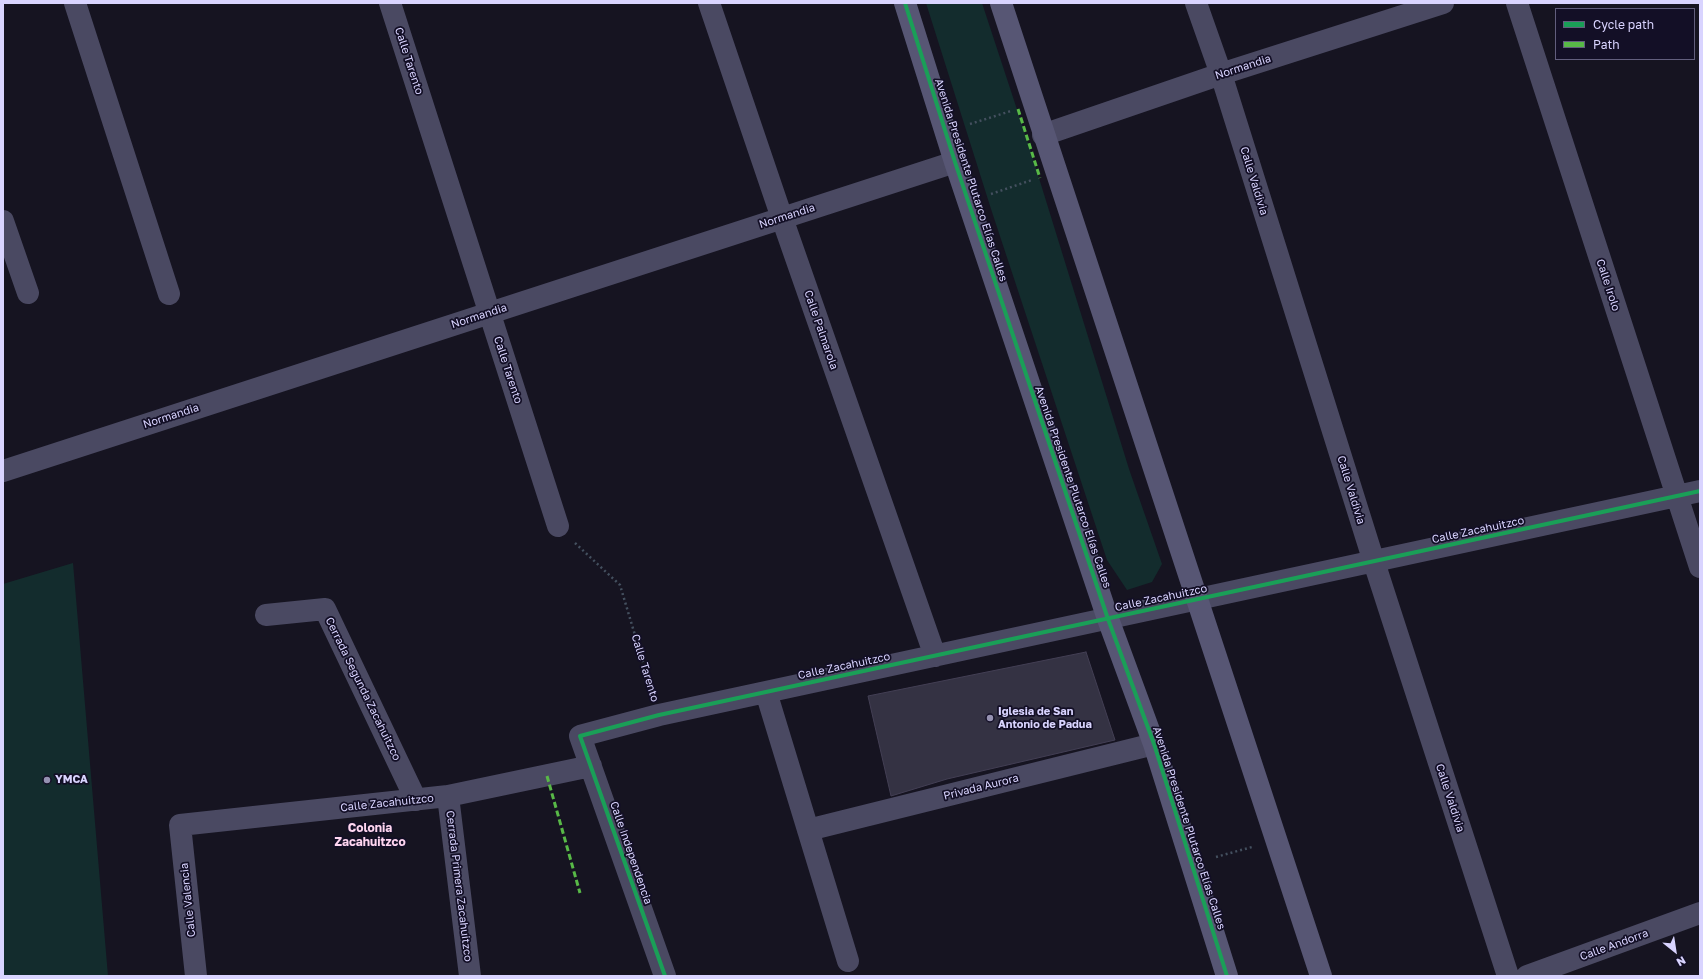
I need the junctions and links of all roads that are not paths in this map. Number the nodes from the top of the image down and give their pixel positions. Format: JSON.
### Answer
{"nodes":[{"id":1,"x":75,"y":3,"type":"edge"},
{"id":2,"x":390,"y":3,"type":"edge"},
{"id":3,"x":709,"y":3,"type":"edge"},
{"id":4,"x":905,"y":3,"type":"edge"},
{"id":5,"x":1001,"y":3,"type":"edge"},
{"id":6,"x":1196,"y":3,"type":"edge"},
{"id":7,"x":1443,"y":3,"type":"edge"},
{"id":8,"x":1516,"y":3,"type":"edge"},
{"id":9,"x":1221,"y":74,"type":"junction"},
{"id":10,"x":1043,"y":135,"type":"junction"},
{"id":11,"x":955,"y":162,"type":"junction"},
{"id":12,"x":782,"y":218,"type":"junction"},
{"id":13,"x":3,"y":221,"type":"edge"},
{"id":14,"x":28,"y":293,"type":"dead end"},
{"id":15,"x":169,"y":294,"type":"dead end"},
{"id":16,"x":490,"y":313,"type":"junction"},
{"id":17,"x":3,"y":471,"type":"edge"},
{"id":18,"x":1700,"y":491,"type":"edge"},
{"id":19,"x":1677,"y":496,"type":"junction"},
{"id":20,"x":558,"y":526,"type":"road end"},
{"id":21,"x":1374,"y":562,"type":"junction"},
{"id":22,"x":1700,"y":567,"type":"edge"},
{"id":23,"x":1197,"y":600,"type":"junction"},
{"id":24,"x":266,"y":615,"type":"dead end"},
{"id":25,"x":1108,"y":619,"type":"junction"},
{"id":26,"x":935,"y":656,"type":"junction"},
{"id":27,"x":766,"y":692,"type":"junction"},
{"id":28,"x":580,"y":736,"type":"joint"},
{"id":29,"x":1154,"y":744,"type":"junction"},
{"id":30,"x":591,"y":766,"type":"junction"},
{"id":31,"x":448,"y":796,"type":"junction"},
{"id":32,"x":416,"y":800,"type":"junction"},
{"id":33,"x":180,"y":825,"type":"joint"},
{"id":34,"x":808,"y":830,"type":"junction"},
{"id":35,"x":1700,"y":913,"type":"edge"},
{"id":36,"x":848,"y":961,"type":"dead end"},
{"id":37,"x":196,"y":976,"type":"edge"},
{"id":38,"x":470,"y":976,"type":"edge"},
{"id":39,"x":665,"y":976,"type":"edge"},
{"id":40,"x":1227,"y":976,"type":"edge"},
{"id":41,"x":1321,"y":976,"type":"edge"},
{"id":42,"x":1508,"y":976,"type":"edge"},
{"id":43,"x":1527,"y":976,"type":"edge"}],
"edges":[{"from":1,"to":15,"type":"street"},
{"from":2,"to":16,"type":"street","name":"Calle Tarento"},
{"from":3,"to":12,"type":"street","name":"Calle Palmarola"},
{"from":4,"to":11,"type":"main road","name":"Avenida Presidente Plutarco Elías Calles"},
{"from":5,"to":10,"type":"main road"},
{"from":6,"to":9,"type":"street","name":"Calle Valdivia"},
{"from":7,"to":9,"type":"street","name":"Normandia"},
{"from":8,"to":19,"type":"street","name":"Calle Irolo"},
{"from":9,"to":10,"type":"street","name":"Normandia"},
{"from":9,"to":21,"type":"street","name":"Calle Valdivia"},
{"from":10,"to":23,"type":"main road"},
{"from":11,"to":12,"type":"street","name":"Normandia"},
{"from":11,"to":25,"type":"main road","name":"Avenida Presidente Plutarco Elías Calles"},
{"from":12,"to":16,"type":"street","name":"Normandia"},
{"from":12,"to":26,"type":"street","name":"Calle Palmarola"},
{"from":13,"to":14,"type":"street"},
{"from":16,"to":17,"type":"street","name":"Normandia"},
{"from":16,"to":20,"type":"street","name":"Calle Tarento"},
{"from":18,"to":19,"type":"street","name":"Calle Zacahuitzco"},
{"from":19,"to":21,"type":"street","name":"Calle Zacahuitzco"},
{"from":19,"to":22,"type":"street","name":"Calle Irolo"},
{"from":21,"to":23,"type":"street","name":"Calle Zacahuitzco"},
{"from":21,"to":42,"type":"street","name":"Calle Valdivia"},
{"from":23,"to":25,"type":"street","name":"Calle Zacahuitzco"},
{"from":23,"to":41,"type":"main road"},
{"from":24,"to":32,"type":"street","name":"Cerrada Segunda Zacahuitzco"},
{"from":25,"to":26,"type":"street","name":"Calle Zacahuitzco"},
{"from":25,"to":29,"type":"main road","name":"Avenida Presidente Plutarco Elías Calles"},
{"from":26,"to":27,"type":"street","name":"Calle Zacahuitzco"},
{"from":27,"to":28,"type":"street","name":"Calle Zacahuitzco"},
{"from":27,"to":34,"type":"street"},
{"from":28,"to":30,"type":"street","name":"Calle Independencia"},
{"from":29,"to":34,"type":"street","name":"Privada Aurora"},
{"from":29,"to":40,"type":"main road","name":"Avenida Presidente Plutarco Elías Calles"},
{"from":30,"to":31,"type":"street","name":"Calle Zacahuitzco"},
{"from":30,"to":39,"type":"street","name":"Calle Independencia"},
{"from":31,"to":32,"type":"street","name":"Calle Zacahuitzco"},
{"from":31,"to":38,"type":"street","name":"Cerrada Primera Zacahuitzco"},
{"from":32,"to":33,"type":"street","name":"Calle Zacahuitzco"},
{"from":33,"to":37,"type":"street","name":"Calle Valencia"},
{"from":34,"to":36,"type":"street"},
{"from":35,"to":43,"type":"street","name":"Calle Andorra"}]}
